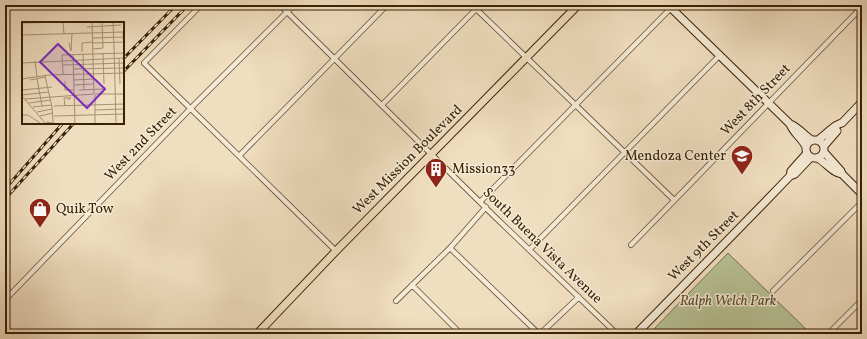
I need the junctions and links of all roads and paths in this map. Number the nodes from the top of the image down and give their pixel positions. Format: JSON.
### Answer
{"nodes":[{"id":1,"x":201,"y":5,"type":"edge"},
{"id":2,"x":280,"y":5,"type":"edge"},
{"id":3,"x":294,"y":5,"type":"edge"},
{"id":4,"x":387,"y":5,"type":"edge"},
{"id":5,"x":472,"y":5,"type":"edge"},
{"id":6,"x":480,"y":5,"type":"edge"},
{"id":7,"x":578,"y":5,"type":"edge"},
{"id":8,"x":862,"y":5,"type":"edge"},
{"id":9,"x":669,"y":7,"type":"edge"},
{"id":10,"x":476,"y":9,"type":"junction"},
{"id":11,"x":287,"y":12,"type":"junction"},
{"id":12,"x":719,"y":56,"type":"junction"},
{"id":13,"x":527,"y":57,"type":"junction"},
{"id":14,"x":334,"y":59,"type":"junction"},
{"id":15,"x":862,"y":102,"type":"edge"},
{"id":16,"x":769,"y":103,"type":"junction"},
{"id":17,"x":575,"y":104,"type":"junction"},
{"id":18,"x":382,"y":105,"type":"junction"},
{"id":19,"x":191,"y":108,"type":"junction"},
{"id":20,"x":842,"y":123,"type":"junction"},
{"id":21,"x":790,"y":124,"type":"junction"},
{"id":22,"x":815,"y":140,"type":"junction"},
{"id":23,"x":824,"y":149,"type":"junction"},
{"id":24,"x":625,"y":152,"type":"junction"},
{"id":25,"x":432,"y":154,"type":"junction"},
{"id":26,"x":810,"y":154,"type":"junction"},
{"id":27,"x":239,"y":156,"type":"junction"},
{"id":28,"x":842,"y":174,"type":"junction"},
{"id":29,"x":862,"y":194,"type":"edge"},
{"id":30,"x":674,"y":200,"type":"junction"},
{"id":31,"x":480,"y":202,"type":"junction"},
{"id":32,"x":862,"y":202,"type":"edge"},
{"id":33,"x":486,"y":207,"type":"junction"},
{"id":34,"x":631,"y":245,"type":"dead end"},
{"id":35,"x":450,"y":248,"type":"junction"},
{"id":36,"x":530,"y":249,"type":"junction"},
{"id":37,"x":336,"y":251,"type":"junction"},
{"id":38,"x":412,"y":285,"type":"junction"},
{"id":39,"x":773,"y":291,"type":"dead end"},
{"id":40,"x":579,"y":297,"type":"junction"},
{"id":41,"x":5,"y":300,"type":"edge"},
{"id":42,"x":396,"y":300,"type":"dead end"},
{"id":43,"x":862,"y":300,"type":"edge"},
{"id":44,"x":257,"y":334,"type":"edge"},
{"id":45,"x":461,"y":334,"type":"edge"},
{"id":46,"x":540,"y":334,"type":"edge"},
{"id":47,"x":617,"y":334,"type":"edge"},
{"id":48,"x":636,"y":334,"type":"edge"},
{"id":49,"x":828,"y":334,"type":"edge"}],
"edges":[{"from":1,"to":19,"type":"street"},
{"from":2,"to":11,"type":"street","name":"South Buena Vista Avenue"},
{"from":3,"to":11,"type":"street","name":"West 2nd Street"},
{"from":4,"to":14,"type":"street"},
{"from":5,"to":10,"type":"street"},
{"from":6,"to":10,"type":"street"},
{"from":7,"to":13,"type":"main road","name":"West Mission Boulevard"},
{"from":8,"to":16,"type":"street","name":"West 8th Street"},
{"from":9,"to":12,"type":"street"},
{"from":9,"to":17,"type":"street"},
{"from":10,"to":13,"type":"street"},
{"from":10,"to":18,"type":"street"},
{"from":11,"to":14,"type":"street","name":"South Buena Vista Avenue"},
{"from":11,"to":19,"type":"street","name":"West 2nd Street"},
{"from":12,"to":16,"type":"street"},
{"from":12,"to":24,"type":"street"},
{"from":13,"to":17,"type":"street"},
{"from":13,"to":25,"type":"main road","name":"West Mission Boulevard"},
{"from":14,"to":18,"type":"street","name":"South Buena Vista Avenue"},
{"from":14,"to":27,"type":"street"},
{"from":15,"to":20,"type":"street"},
{"from":16,"to":21,"type":"street"},
{"from":16,"to":30,"type":"street","name":"West 8th Street"},
{"from":17,"to":24,"type":"street"},
{"from":17,"to":31,"type":"street"},
{"from":18,"to":25,"type":"street","name":"South Buena Vista Avenue"},
{"from":19,"to":27,"type":"street"},
{"from":19,"to":41,"type":"street","name":"West 2nd Street"},
{"from":20,"to":22,"type":"street"},
{"from":20,"to":23,"type":"street"},
{"from":21,"to":22,"type":"street"},
{"from":21,"to":26,"type":"street"},
{"from":22,"to":23,"type":"street"},
{"from":22,"to":26,"type":"street"},
{"from":23,"to":26,"type":"street"},
{"from":23,"to":28,"type":"street"},
{"from":24,"to":30,"type":"street"},
{"from":24,"to":36,"type":"street"},
{"from":25,"to":31,"type":"street","name":"South Buena Vista Avenue"},
{"from":25,"to":37,"type":"main road","name":"West Mission Boulevard"},
{"from":26,"to":28,"type":"street"},
{"from":26,"to":48,"type":"street","name":"West 9th Street"},
{"from":27,"to":37,"type":"street"},
{"from":28,"to":29,"type":"street"},
{"from":30,"to":34,"type":"street","name":"West 8th Street"},
{"from":31,"to":33,"type":"street","name":"South Buena Vista Avenue"},
{"from":32,"to":39,"type":"street"},
{"from":33,"to":35,"type":"street"},
{"from":33,"to":36,"type":"street","name":"South Buena Vista Avenue"},
{"from":35,"to":38,"type":"street"},
{"from":35,"to":46,"type":"street"},
{"from":36,"to":40,"type":"street","name":"South Buena Vista Avenue"},
{"from":37,"to":44,"type":"main road","name":"West Mission Boulevard"},
{"from":38,"to":42,"type":"street"},
{"from":38,"to":45,"type":"street"},
{"from":40,"to":46,"type":"street"},
{"from":40,"to":47,"type":"street","name":"South Buena Vista Avenue"},
{"from":43,"to":49,"type":"street"}]}
